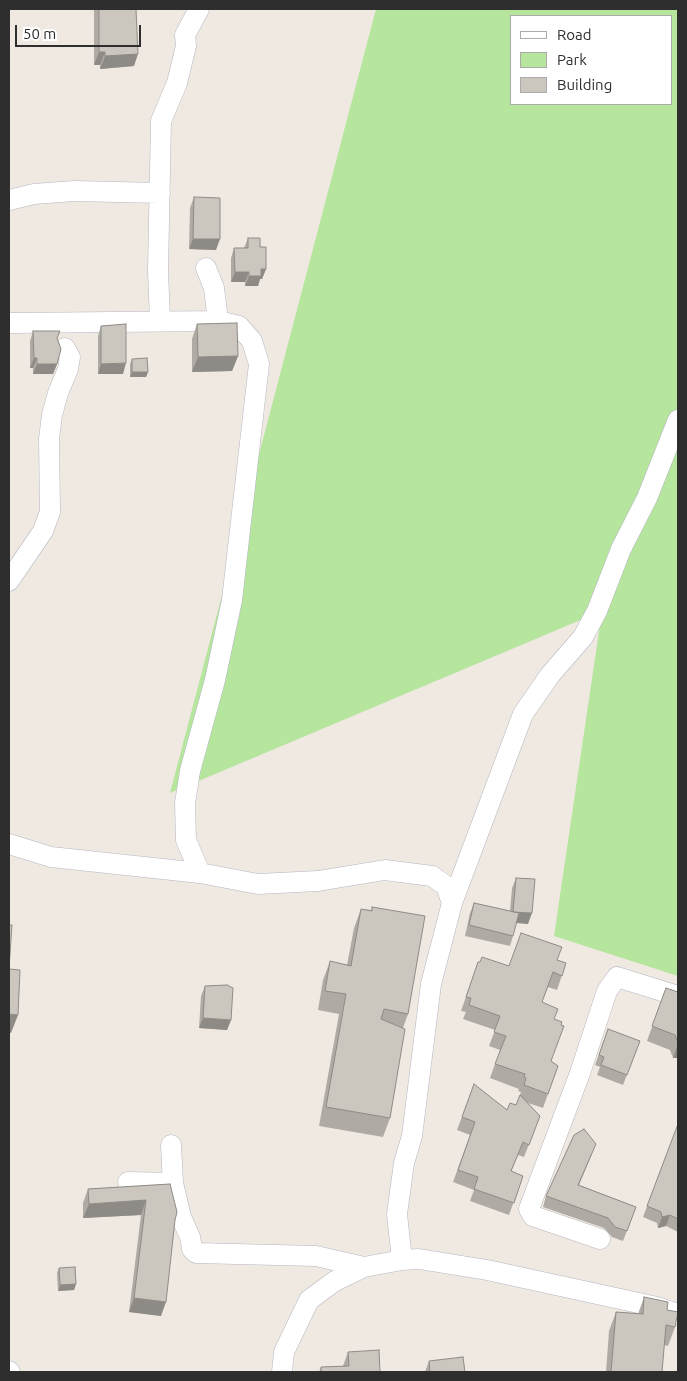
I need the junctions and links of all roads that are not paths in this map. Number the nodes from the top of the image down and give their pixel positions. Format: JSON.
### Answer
{"nodes":[{"id":1,"x":199,"y":9,"type":"edge"},
{"id":2,"x":160,"y":193,"type":"junction"},
{"id":3,"x":9,"y":200,"type":"edge"},
{"id":4,"x":206,"y":268,"type":"dead end"},
{"id":5,"x":160,"y":320,"type":"junction"},
{"id":6,"x":218,"y":321,"type":"junction"},
{"id":7,"x":9,"y":323,"type":"edge"},
{"id":8,"x":65,"y":348,"type":"dead end"},
{"id":9,"x":678,"y":420,"type":"edge"},
{"id":10,"x":673,"y":446,"type":"edge"},
{"id":11,"x":9,"y":582,"type":"edge"},
{"id":12,"x":9,"y":844,"type":"edge"},
{"id":13,"x":200,"y":873,"type":"junction"},
{"id":14,"x":452,"y":904,"type":"junction"},
{"id":15,"x":678,"y":996,"type":"edge"},
{"id":16,"x":171,"y":1145,"type":"dead end"},
{"id":17,"x":128,"y":1182,"type":"dead end"},
{"id":18,"x":172,"y":1183,"type":"junction"},
{"id":19,"x":600,"y":1239,"type":"dead end"},
{"id":20,"x":402,"y":1260,"type":"junction"},
{"id":21,"x":364,"y":1267,"type":"junction"},
{"id":22,"x":678,"y":1314,"type":"edge"},
{"id":23,"x":282,"y":1372,"type":"edge"}],
"edges":[{"from":1,"to":2,"type":"street"},
{"from":2,"to":3,"type":"street"},
{"from":2,"to":5,"type":"street"},
{"from":4,"to":6,"type":"street"},
{"from":5,"to":6,"type":"street"},
{"from":5,"to":7,"type":"street"},
{"from":6,"to":13,"type":"street"},
{"from":8,"to":11,"type":"street"},
{"from":9,"to":10,"type":"street"},
{"from":10,"to":14,"type":"street"},
{"from":12,"to":13,"type":"street"},
{"from":13,"to":14,"type":"street"},
{"from":14,"to":20,"type":"street"},
{"from":15,"to":19,"type":"street"},
{"from":16,"to":18,"type":"street"},
{"from":17,"to":18,"type":"street"},
{"from":18,"to":21,"type":"street"},
{"from":20,"to":21,"type":"street"},
{"from":20,"to":22,"type":"street"},
{"from":21,"to":23,"type":"street"}]}
